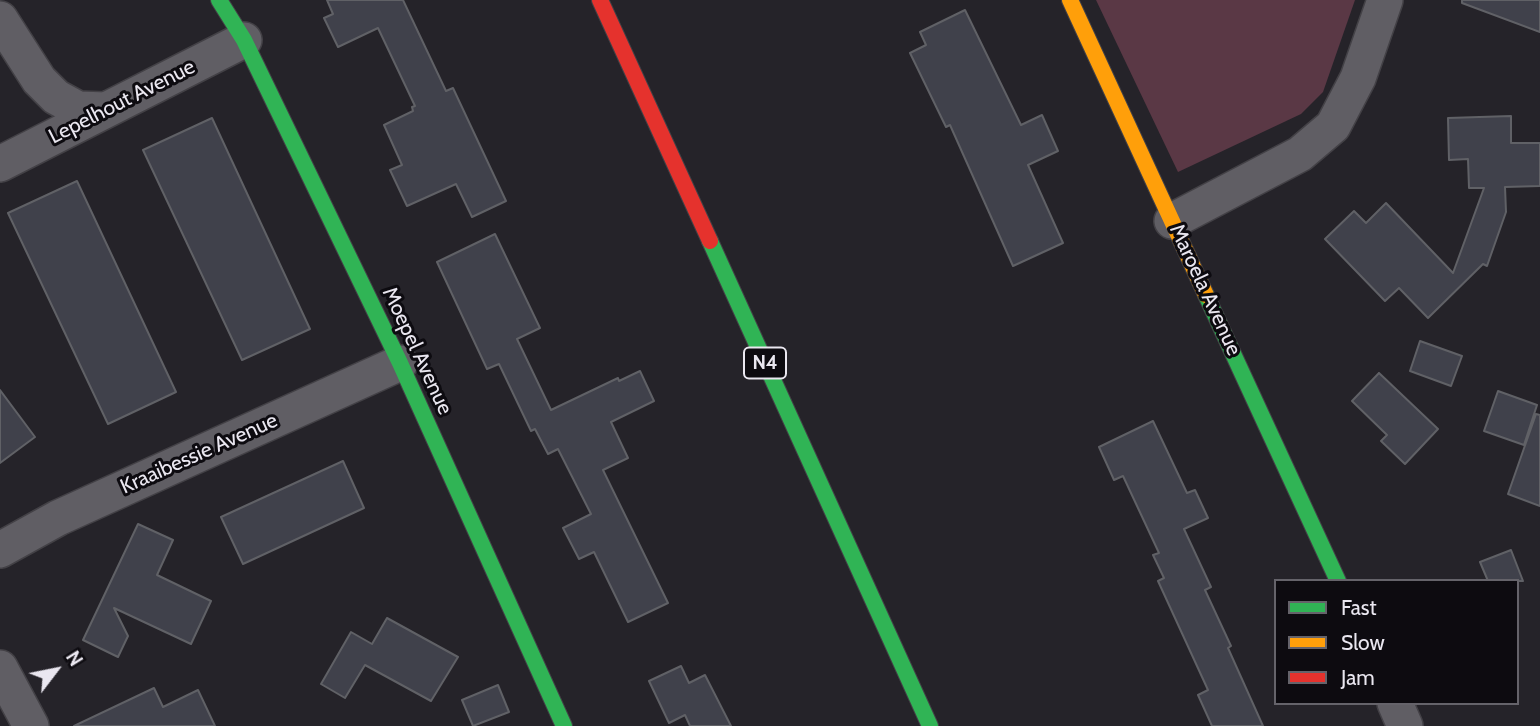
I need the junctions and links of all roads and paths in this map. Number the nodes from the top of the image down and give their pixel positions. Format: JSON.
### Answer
{"nodes":[{"id":1,"x":219,"y":0,"type":"edge"},
{"id":2,"x":600,"y":0,"type":"edge"},
{"id":3,"x":1070,"y":0,"type":"edge"},
{"id":4,"x":1385,"y":0,"type":"edge"},
{"id":5,"x":0,"y":19,"type":"edge"},
{"id":6,"x":244,"y":40,"type":"junction"},
{"id":7,"x":106,"y":110,"type":"junction"},
{"id":8,"x":0,"y":163,"type":"edge"},
{"id":9,"x":1172,"y":220,"type":"junction"},
{"id":10,"x":400,"y":363,"type":"junction"},
{"id":11,"x":0,"y":550,"type":"edge"},
{"id":12,"x":1337,"y":579,"type":"edge"},
{"id":13,"x":0,"y":667,"type":"edge"},
{"id":14,"x":1396,"y":705,"type":"edge"},
{"id":15,"x":32,"y":726,"type":"edge"},
{"id":16,"x":564,"y":726,"type":"edge"},
{"id":17,"x":930,"y":726,"type":"edge"},
{"id":18,"x":1405,"y":726,"type":"edge"}],
"edges":[{"from":1,"to":6,"type":"main road","name":"Moepel Avenue"},
{"from":2,"to":17,"type":"main road","number":"N4"},
{"from":3,"to":9,"type":"main road","name":"Maroela Avenue"},
{"from":4,"to":9,"type":"street"},
{"from":5,"to":7,"type":"street"},
{"from":6,"to":7,"type":"street","name":"Lepelhout Avenue"},
{"from":6,"to":10,"type":"main road","name":"Moepel Avenue"},
{"from":7,"to":8,"type":"street","name":"Lepelhout Avenue"},
{"from":9,"to":12,"type":"main road","name":"Maroela Avenue"},
{"from":10,"to":11,"type":"street","name":"Kraaibessie Avenue"},
{"from":10,"to":16,"type":"main road","name":"Moepel Avenue"},
{"from":13,"to":15,"type":"street"},
{"from":14,"to":18,"type":"street"}]}
